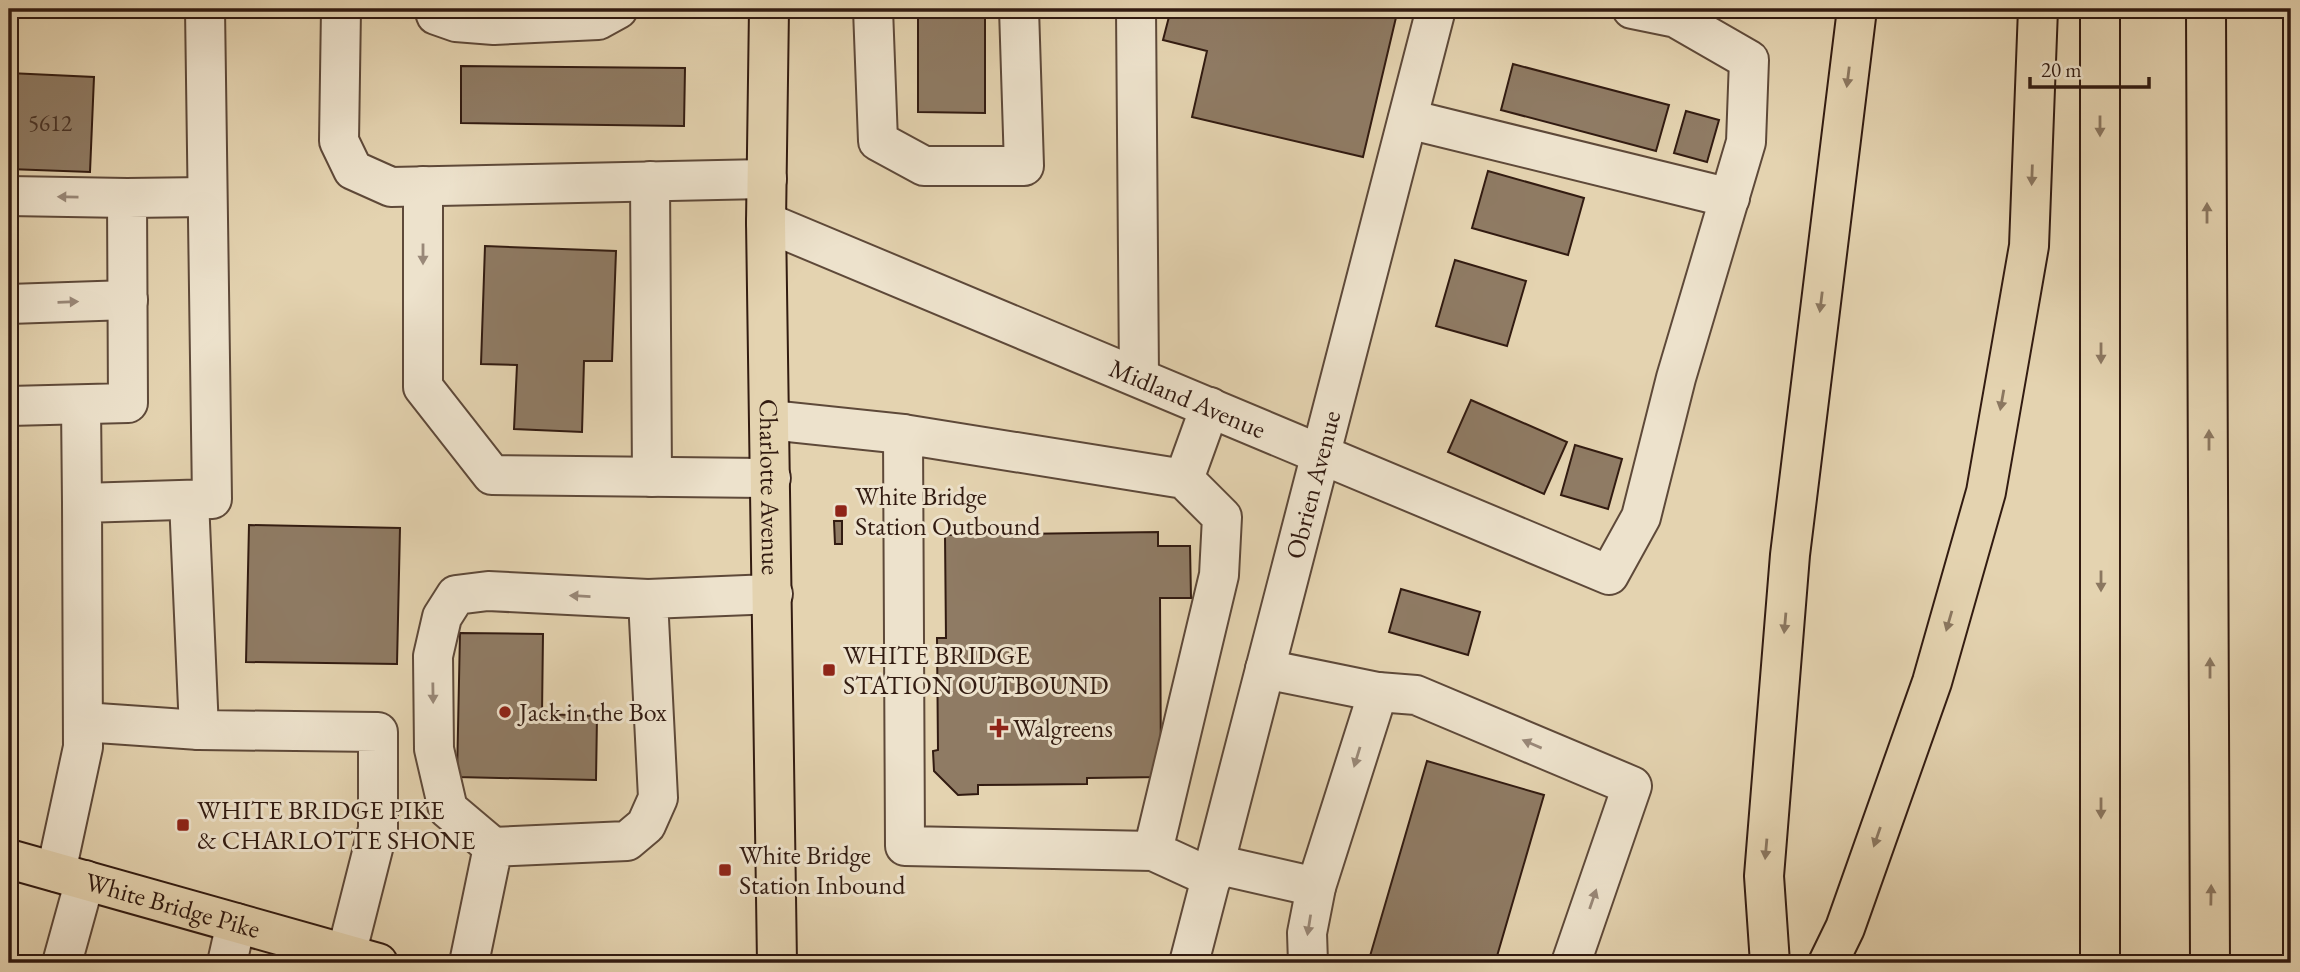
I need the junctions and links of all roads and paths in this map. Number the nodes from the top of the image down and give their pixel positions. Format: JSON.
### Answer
{"nodes":[{"id":1,"x":205,"y":9,"type":"edge"},
{"id":2,"x":341,"y":9,"type":"edge"},
{"id":3,"x":435,"y":9,"type":"edge"},
{"id":4,"x":618,"y":9,"type":"edge"},
{"id":5,"x":769,"y":9,"type":"edge"},
{"id":6,"x":873,"y":9,"type":"edge"},
{"id":7,"x":1019,"y":9,"type":"edge"},
{"id":8,"x":1136,"y":9,"type":"edge"},
{"id":9,"x":1436,"y":9,"type":"edge"},
{"id":10,"x":1632,"y":9,"type":"edge"},
{"id":11,"x":1857,"y":9,"type":"edge"},
{"id":12,"x":2038,"y":9,"type":"edge"},
{"id":13,"x":2100,"y":9,"type":"edge"},
{"id":14,"x":2206,"y":9,"type":"edge"},
{"id":15,"x":1408,"y":119,"type":"junction"},
{"id":16,"x":767,"y":179,"type":"junction"},
{"id":17,"x":650,"y":181,"type":"junction"},
{"id":18,"x":423,"y":186,"type":"junction"},
{"id":19,"x":9,"y":196,"type":"edge"},
{"id":20,"x":207,"y":197,"type":"junction"},
{"id":21,"x":127,"y":198,"type":"junction"},
{"id":22,"x":1730,"y":198,"type":"junction"},
{"id":23,"x":766,"y":222,"type":"junction"},
{"id":24,"x":128,"y":300,"type":"junction"},
{"id":25,"x":9,"y":304,"type":"edge"},
{"id":26,"x":1139,"y":377,"type":"junction"},
{"id":27,"x":81,"y":405,"type":"junction"},
{"id":28,"x":9,"y":406,"type":"edge"},
{"id":29,"x":1210,"y":407,"type":"junction"},
{"id":30,"x":770,"y":420,"type":"junction"},
{"id":31,"x":903,"y":434,"type":"junction"},
{"id":32,"x":1321,"y":455,"type":"junction"},
{"id":33,"x":652,"y":477,"type":"junction"},
{"id":34,"x":771,"y":478,"type":"junction"},
{"id":35,"x":1184,"y":479,"type":"junction"},
{"id":36,"x":189,"y":500,"type":"junction"},
{"id":37,"x":82,"y":503,"type":"junction"},
{"id":38,"x":773,"y":594,"type":"junction"},
{"id":39,"x":648,"y":599,"type":"junction"},
{"id":40,"x":1265,"y":669,"type":"junction"},
{"id":41,"x":1378,"y":692,"type":"junction"},
{"id":42,"x":83,"y":722,"type":"junction"},
{"id":43,"x":200,"y":730,"type":"junction"},
{"id":44,"x":493,"y":847,"type":"junction"},
{"id":45,"x":1153,"y":851,"type":"junction"},
{"id":46,"x":9,"y":859,"type":"edge"},
{"id":47,"x":1213,"y":871,"type":"junction"},
{"id":48,"x":70,"y":876,"type":"junction"},
{"id":49,"x":1316,"y":887,"type":"junction"},
{"id":50,"x":236,"y":923,"type":"junction"},
{"id":51,"x":340,"y":957,"type":"edge"},
{"id":52,"x":62,"y":963,"type":"edge"},
{"id":53,"x":227,"y":963,"type":"edge"},
{"id":54,"x":469,"y":963,"type":"edge"},
{"id":55,"x":777,"y":963,"type":"edge"},
{"id":56,"x":1189,"y":963,"type":"edge"},
{"id":57,"x":1308,"y":963,"type":"edge"},
{"id":58,"x":1571,"y":963,"type":"edge"},
{"id":59,"x":1770,"y":963,"type":"edge"},
{"id":60,"x":1828,"y":963,"type":"edge"},
{"id":61,"x":2100,"y":963,"type":"edge"},
{"id":62,"x":2210,"y":963,"type":"edge"}],
"edges":[{"from":1,"to":20,"type":"street"},
{"from":2,"to":18,"type":"street"},
{"from":3,"to":4,"type":"street"},
{"from":5,"to":16,"type":"main road","name":"Charlotte Avenue"},
{"from":6,"to":7,"type":"street"},
{"from":8,"to":26,"type":"street"},
{"from":9,"to":15,"type":"street","name":"Obrien Avenue"},
{"from":10,"to":22,"type":"street"},
{"from":11,"to":59,"type":"main road","one_way":true},
{"from":12,"to":60,"type":"main road","one_way":true},
{"from":13,"to":61,"type":"main road","one_way":true},
{"from":62,"to":14,"type":"main road","one_way":true},
{"from":15,"to":22,"type":"street"},
{"from":15,"to":32,"type":"street","name":"Obrien Avenue"},
{"from":16,"to":17,"type":"street"},
{"from":16,"to":23,"type":"main road","name":"Charlotte Avenue"},
{"from":17,"to":18,"type":"street"},
{"from":17,"to":33,"type":"street"},
{"from":18,"to":33,"type":"street","one_way":true},
{"from":21,"to":19,"type":"street","one_way":true},
{"from":20,"to":21,"type":"street"},
{"from":20,"to":36,"type":"street"},
{"from":21,"to":24,"type":"street"},
{"from":22,"to":32,"type":"street","name":"Midland Avenue"},
{"from":23,"to":26,"type":"street","name":"Midland Avenue"},
{"from":23,"to":30,"type":"main road","name":"Charlotte Avenue"},
{"from":25,"to":24,"type":"street","one_way":true},
{"from":24,"to":27,"type":"street"},
{"from":26,"to":29,"type":"street","name":"Midland Avenue"},
{"from":27,"to":28,"type":"street"},
{"from":27,"to":37,"type":"street"},
{"from":29,"to":32,"type":"street","name":"Midland Avenue"},
{"from":29,"to":35,"type":"street"},
{"from":30,"to":31,"type":"street"},
{"from":30,"to":34,"type":"main road","name":"Charlotte Avenue"},
{"from":31,"to":35,"type":"street"},
{"from":31,"to":45,"type":"street"},
{"from":32,"to":40,"type":"street","name":"Obrien Avenue"},
{"from":33,"to":34,"type":"street"},
{"from":34,"to":38,"type":"main road","name":"Charlotte Avenue"},
{"from":35,"to":45,"type":"street"},
{"from":36,"to":37,"type":"street"},
{"from":36,"to":43,"type":"street"},
{"from":37,"to":42,"type":"street"},
{"from":38,"to":39,"type":"street"},
{"from":38,"to":55,"type":"main road","name":"Charlotte Avenue"},
{"from":39,"to":44,"type":"street"},
{"from":39,"to":44,"type":"street","one_way":true},
{"from":40,"to":41,"type":"street"},
{"from":40,"to":47,"type":"street","name":"Obrien Avenue"},
{"from":41,"to":49,"type":"street","one_way":true},
{"from":58,"to":41,"type":"street","one_way":true},
{"from":42,"to":43,"type":"street"},
{"from":42,"to":48,"type":"street"},
{"from":43,"to":51,"type":"street"},
{"from":44,"to":54,"type":"street"},
{"from":45,"to":47,"type":"street"},
{"from":46,"to":48,"type":"main road","name":"White Bridge Pike"},
{"from":47,"to":49,"type":"street"},
{"from":47,"to":56,"type":"street","name":"Obrien Avenue"},
{"from":48,"to":50,"type":"main road","name":"White Bridge Pike"},
{"from":48,"to":52,"type":"street"},
{"from":49,"to":57,"type":"street","one_way":true},
{"from":50,"to":51,"type":"main road","name":"White Bridge Pike"},
{"from":50,"to":53,"type":"street"}]}
